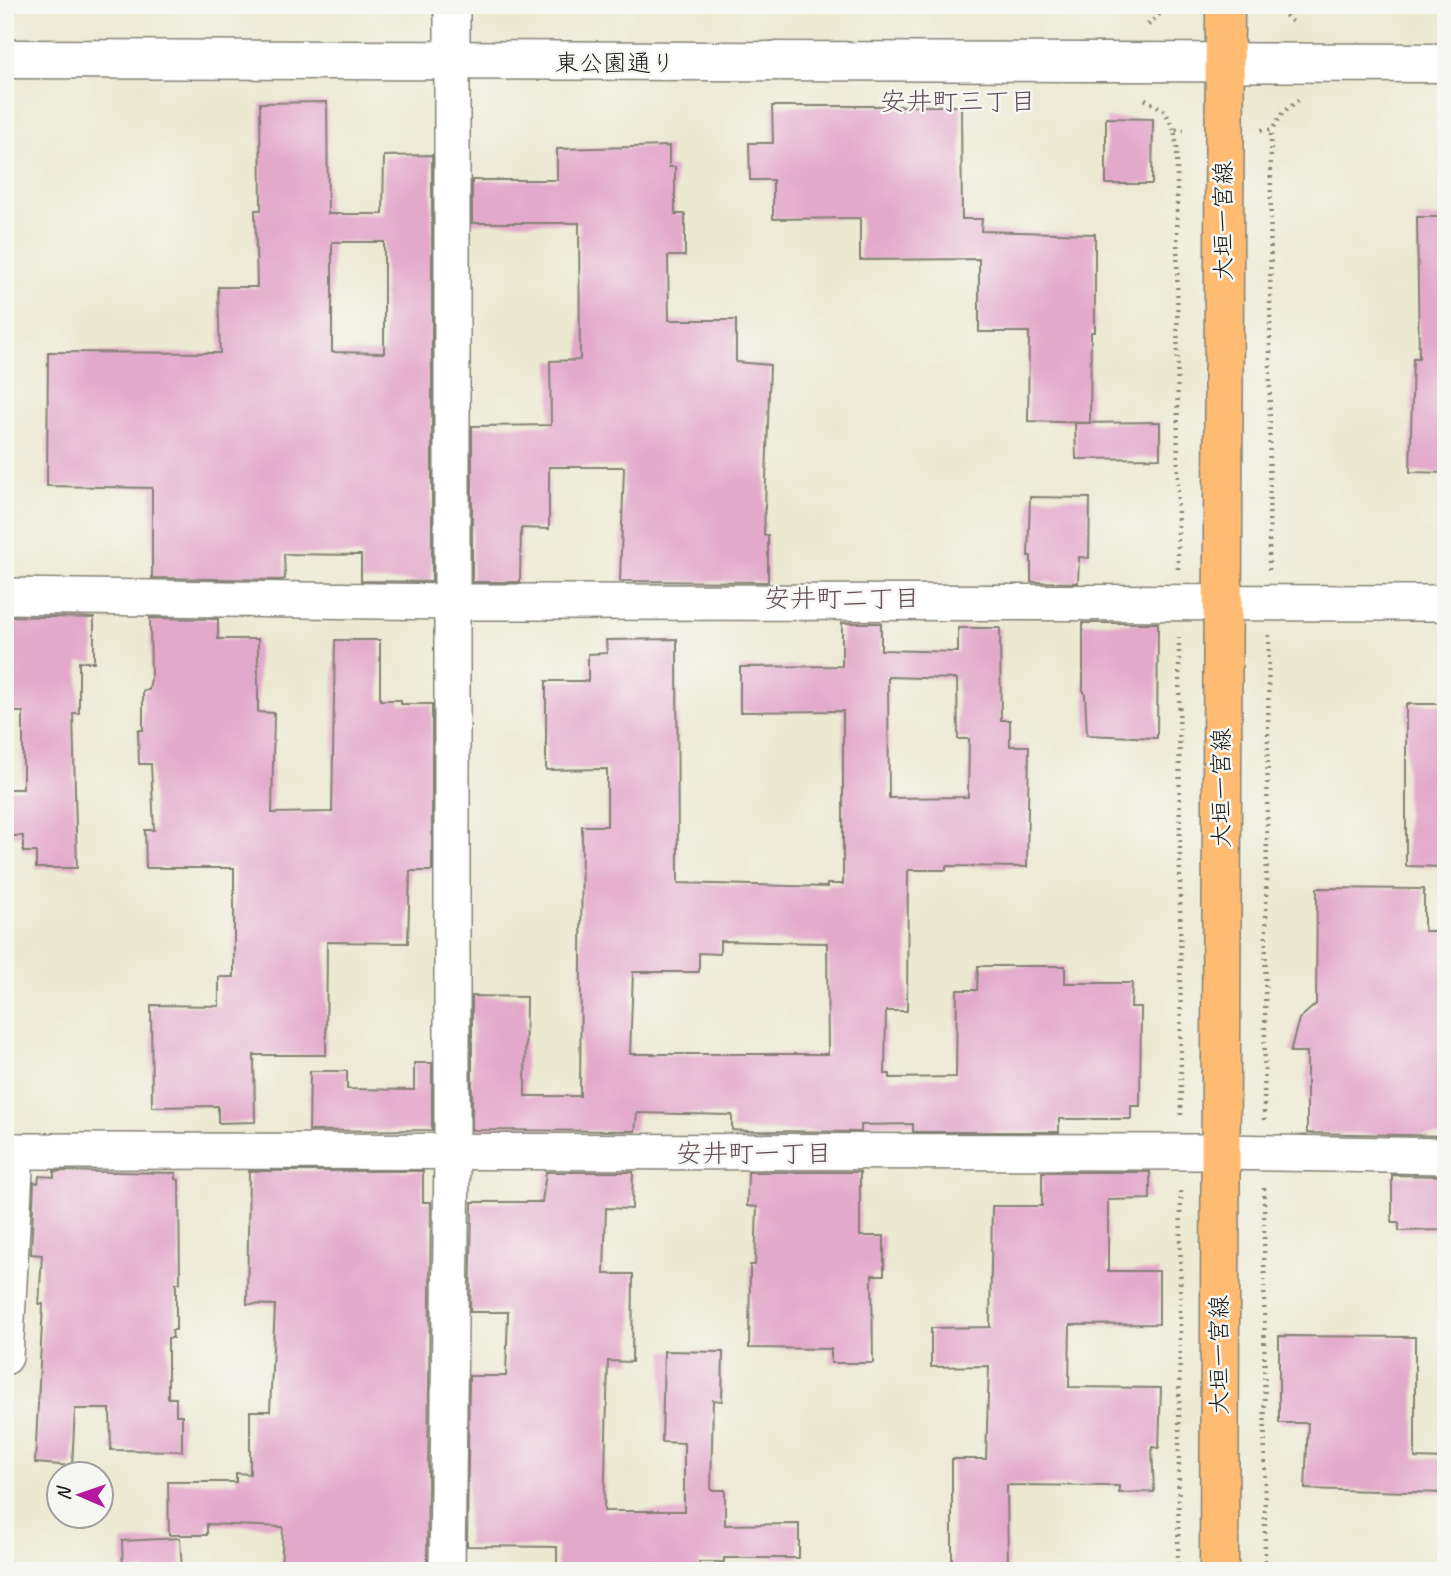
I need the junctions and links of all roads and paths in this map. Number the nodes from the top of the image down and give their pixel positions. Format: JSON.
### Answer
{"nodes":[{"id":1,"x":452,"y":5,"type":"edge"},
{"id":2,"x":1169,"y":5,"type":"edge"},
{"id":3,"x":1225,"y":5,"type":"edge"},
{"id":4,"x":1276,"y":5,"type":"edge"},
{"id":5,"x":1140,"y":27,"type":"dead end"},
{"id":6,"x":1306,"y":29,"type":"dead end"},
{"id":7,"x":5,"y":59,"type":"edge"},
{"id":8,"x":1224,"y":62,"type":"junction"},
{"id":9,"x":452,"y":63,"type":"junction"},
{"id":10,"x":1446,"y":63,"type":"edge"},
{"id":11,"x":1140,"y":96,"type":"dead end"},
{"id":12,"x":1306,"y":98,"type":"dead end"},
{"id":13,"x":1174,"y":130,"type":"junction"},
{"id":14,"x":1184,"y":130,"type":"dead end"},
{"id":15,"x":1261,"y":130,"type":"dead end"},
{"id":16,"x":1271,"y":130,"type":"junction"},
{"id":17,"x":5,"y":596,"type":"edge"},
{"id":18,"x":1179,"y":600,"type":"junction"},
{"id":19,"x":1222,"y":601,"type":"junction"},
{"id":20,"x":1269,"y":601,"type":"junction"},
{"id":21,"x":453,"y":602,"type":"junction"},
{"id":22,"x":1446,"y":603,"type":"edge"},
{"id":23,"x":11,"y":1152,"type":"edge"},
{"id":24,"x":452,"y":1152,"type":"junction"},
{"id":25,"x":1220,"y":1152,"type":"junction"},
{"id":26,"x":1181,"y":1153,"type":"junction"},
{"id":27,"x":1264,"y":1153,"type":"junction"},
{"id":28,"x":1446,"y":1156,"type":"edge"},
{"id":29,"x":5,"y":1357,"type":"edge"},
{"id":30,"x":447,"y":1571,"type":"edge"},
{"id":31,"x":1178,"y":1571,"type":"edge"},
{"id":32,"x":1219,"y":1571,"type":"edge"},
{"id":33,"x":1265,"y":1571,"type":"edge"}],
"edges":[{"from":1,"to":9,"type":"street"},
{"from":2,"to":5,"type":"path"},
{"from":3,"to":8,"type":"main road","name":"大垣一宮線"},
{"from":4,"to":6,"type":"path"},
{"from":7,"to":9,"type":"street","name":"東公園通り"},
{"from":8,"to":9,"type":"street","name":"東公園通り"},
{"from":8,"to":10,"type":"street","name":"東公園通り"},
{"from":8,"to":19,"type":"main road","name":"大垣一宮線"},
{"from":9,"to":21,"type":"street"},
{"from":11,"to":13,"type":"path"},
{"from":12,"to":16,"type":"path"},
{"from":13,"to":14,"type":"path"},
{"from":13,"to":18,"type":"path"},
{"from":15,"to":16,"type":"path"},
{"from":16,"to":20,"type":"path"},
{"from":17,"to":21,"type":"street"},
{"from":18,"to":19,"type":"street"},
{"from":18,"to":21,"type":"street"},
{"from":18,"to":26,"type":"path"},
{"from":19,"to":20,"type":"street"},
{"from":19,"to":25,"type":"main road","name":"大垣一宮線"},
{"from":20,"to":22,"type":"street"},
{"from":20,"to":27,"type":"path"},
{"from":21,"to":24,"type":"street"},
{"from":23,"to":24,"type":"street"},
{"from":23,"to":29,"type":"street"},
{"from":24,"to":26,"type":"street"},
{"from":24,"to":30,"type":"street"},
{"from":25,"to":26,"type":"street"},
{"from":25,"to":27,"type":"street"},
{"from":25,"to":32,"type":"main road","name":"大垣一宮線"},
{"from":26,"to":31,"type":"path"},
{"from":27,"to":28,"type":"street"},
{"from":27,"to":33,"type":"path"}]}
